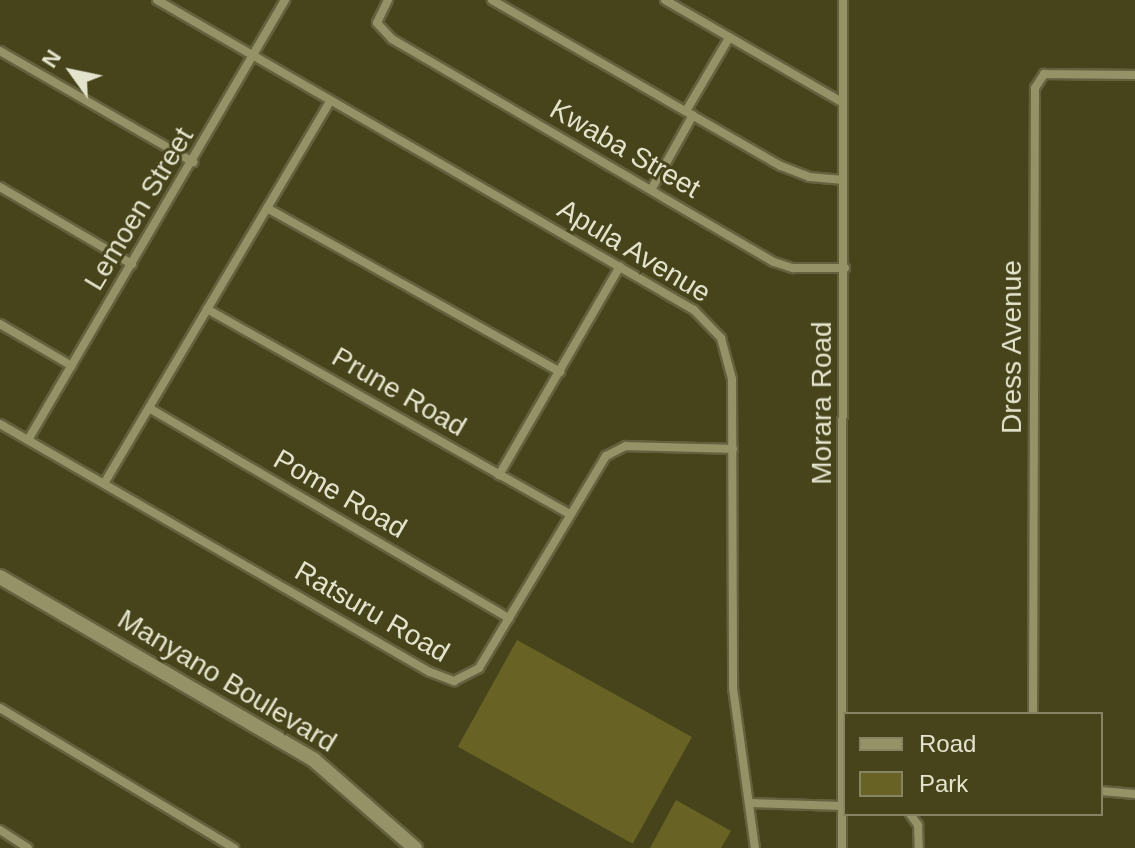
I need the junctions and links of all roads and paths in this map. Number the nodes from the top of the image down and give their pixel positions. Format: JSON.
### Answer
{"nodes":[{"id":1,"x":157,"y":0,"type":"edge"},
{"id":2,"x":285,"y":0,"type":"edge"},
{"id":3,"x":388,"y":0,"type":"edge"},
{"id":4,"x":492,"y":0,"type":"edge"},
{"id":5,"x":665,"y":0,"type":"edge"},
{"id":6,"x":843,"y":0,"type":"edge"},
{"id":7,"x":729,"y":38,"type":"junction"},
{"id":8,"x":0,"y":51,"type":"edge"},
{"id":9,"x":253,"y":56,"type":"junction"},
{"id":10,"x":1135,"y":75,"type":"edge"},
{"id":11,"x":330,"y":101,"type":"junction"},
{"id":12,"x":842,"y":102,"type":"junction"},
{"id":13,"x":689,"y":113,"type":"junction"},
{"id":14,"x":193,"y":162,"type":"junction"},
{"id":15,"x":841,"y":180,"type":"junction"},
{"id":16,"x":0,"y":187,"type":"edge"},
{"id":17,"x":651,"y":190,"type":"junction"},
{"id":18,"x":267,"y":208,"type":"junction"},
{"id":19,"x":132,"y":264,"type":"junction"},
{"id":20,"x":620,"y":266,"type":"junction"},
{"id":21,"x":845,"y":268,"type":"junction"},
{"id":22,"x":207,"y":309,"type":"junction"},
{"id":23,"x":0,"y":324,"type":"edge"},
{"id":24,"x":72,"y":366,"type":"junction"},
{"id":25,"x":560,"y":372,"type":"junction"},
{"id":26,"x":149,"y":408,"type":"junction"},
{"id":27,"x":0,"y":424,"type":"edge"},
{"id":28,"x":28,"y":440,"type":"junction"},
{"id":29,"x":733,"y":449,"type":"junction"},
{"id":30,"x":499,"y":475,"type":"junction"},
{"id":31,"x":105,"y":482,"type":"junction"},
{"id":32,"x":569,"y":514,"type":"junction"},
{"id":33,"x":0,"y":577,"type":"edge"},
{"id":34,"x":509,"y":618,"type":"junction"},
{"id":35,"x":0,"y":708,"type":"edge"},
{"id":36,"x":1033,"y":712,"type":"edge"},
{"id":37,"x":1103,"y":791,"type":"edge"},
{"id":38,"x":1135,"y":794,"type":"edge"},
{"id":39,"x":749,"y":803,"type":"junction"},
{"id":40,"x":842,"y":806,"type":"junction"},
{"id":41,"x":911,"y":816,"type":"edge"},
{"id":42,"x":0,"y":830,"type":"edge"},
{"id":43,"x":28,"y":848,"type":"edge"},
{"id":44,"x":234,"y":848,"type":"edge"},
{"id":45,"x":415,"y":848,"type":"edge"},
{"id":46,"x":755,"y":848,"type":"edge"},
{"id":47,"x":842,"y":848,"type":"edge"},
{"id":48,"x":919,"y":848,"type":"edge"}],
"edges":[{"from":1,"to":9,"type":"street","name":"Apula Avenue"},
{"from":2,"to":9,"type":"street","name":"Lemoen Street"},
{"from":3,"to":17,"type":"street","name":"Kwaba Street"},
{"from":4,"to":13,"type":"street"},
{"from":5,"to":7,"type":"street"},
{"from":6,"to":12,"type":"street","name":"Morara Road"},
{"from":7,"to":12,"type":"street"},
{"from":7,"to":13,"type":"street"},
{"from":8,"to":14,"type":"street"},
{"from":9,"to":11,"type":"street","name":"Apula Avenue"},
{"from":9,"to":14,"type":"street","name":"Lemoen Street"},
{"from":10,"to":36,"type":"street","name":"Dress Avenue"},
{"from":11,"to":18,"type":"street"},
{"from":11,"to":20,"type":"street","name":"Apula Avenue"},
{"from":12,"to":15,"type":"street","name":"Morara Road"},
{"from":13,"to":15,"type":"street"},
{"from":13,"to":17,"type":"street"},
{"from":14,"to":19,"type":"street","name":"Lemoen Street"},
{"from":15,"to":21,"type":"street","name":"Morara Road"},
{"from":16,"to":19,"type":"street"},
{"from":17,"to":21,"type":"street","name":"Kwaba Street"},
{"from":18,"to":22,"type":"street"},
{"from":18,"to":25,"type":"street"},
{"from":19,"to":24,"type":"street","name":"Lemoen Street"},
{"from":20,"to":25,"type":"street"},
{"from":20,"to":29,"type":"street","name":"Apula Avenue"},
{"from":21,"to":40,"type":"street","name":"Morara Road"},
{"from":22,"to":26,"type":"street"},
{"from":22,"to":30,"type":"street","name":"Prune Road"},
{"from":23,"to":24,"type":"street"},
{"from":24,"to":28,"type":"street","name":"Lemoen Street"},
{"from":25,"to":30,"type":"street"},
{"from":26,"to":31,"type":"street"},
{"from":26,"to":34,"type":"street","name":"Pome Road"},
{"from":27,"to":28,"type":"street","name":"Ratsuru Road"},
{"from":28,"to":31,"type":"street","name":"Ratsuru Road"},
{"from":29,"to":32,"type":"street","name":"Ratsuru Road"},
{"from":29,"to":39,"type":"street","name":"Apula Avenue"},
{"from":30,"to":32,"type":"street","name":"Prune Road"},
{"from":31,"to":34,"type":"street","name":"Ratsuru Road"},
{"from":32,"to":34,"type":"street","name":"Ratsuru Road"},
{"from":33,"to":45,"type":"street","name":"Manyano Boulevard"},
{"from":35,"to":44,"type":"street"},
{"from":37,"to":38,"type":"street"},
{"from":39,"to":40,"type":"street"},
{"from":39,"to":46,"type":"street","name":"Apula Avenue"},
{"from":40,"to":47,"type":"street","name":"Morara Road"},
{"from":41,"to":48,"type":"street"},
{"from":42,"to":43,"type":"street"}]}
